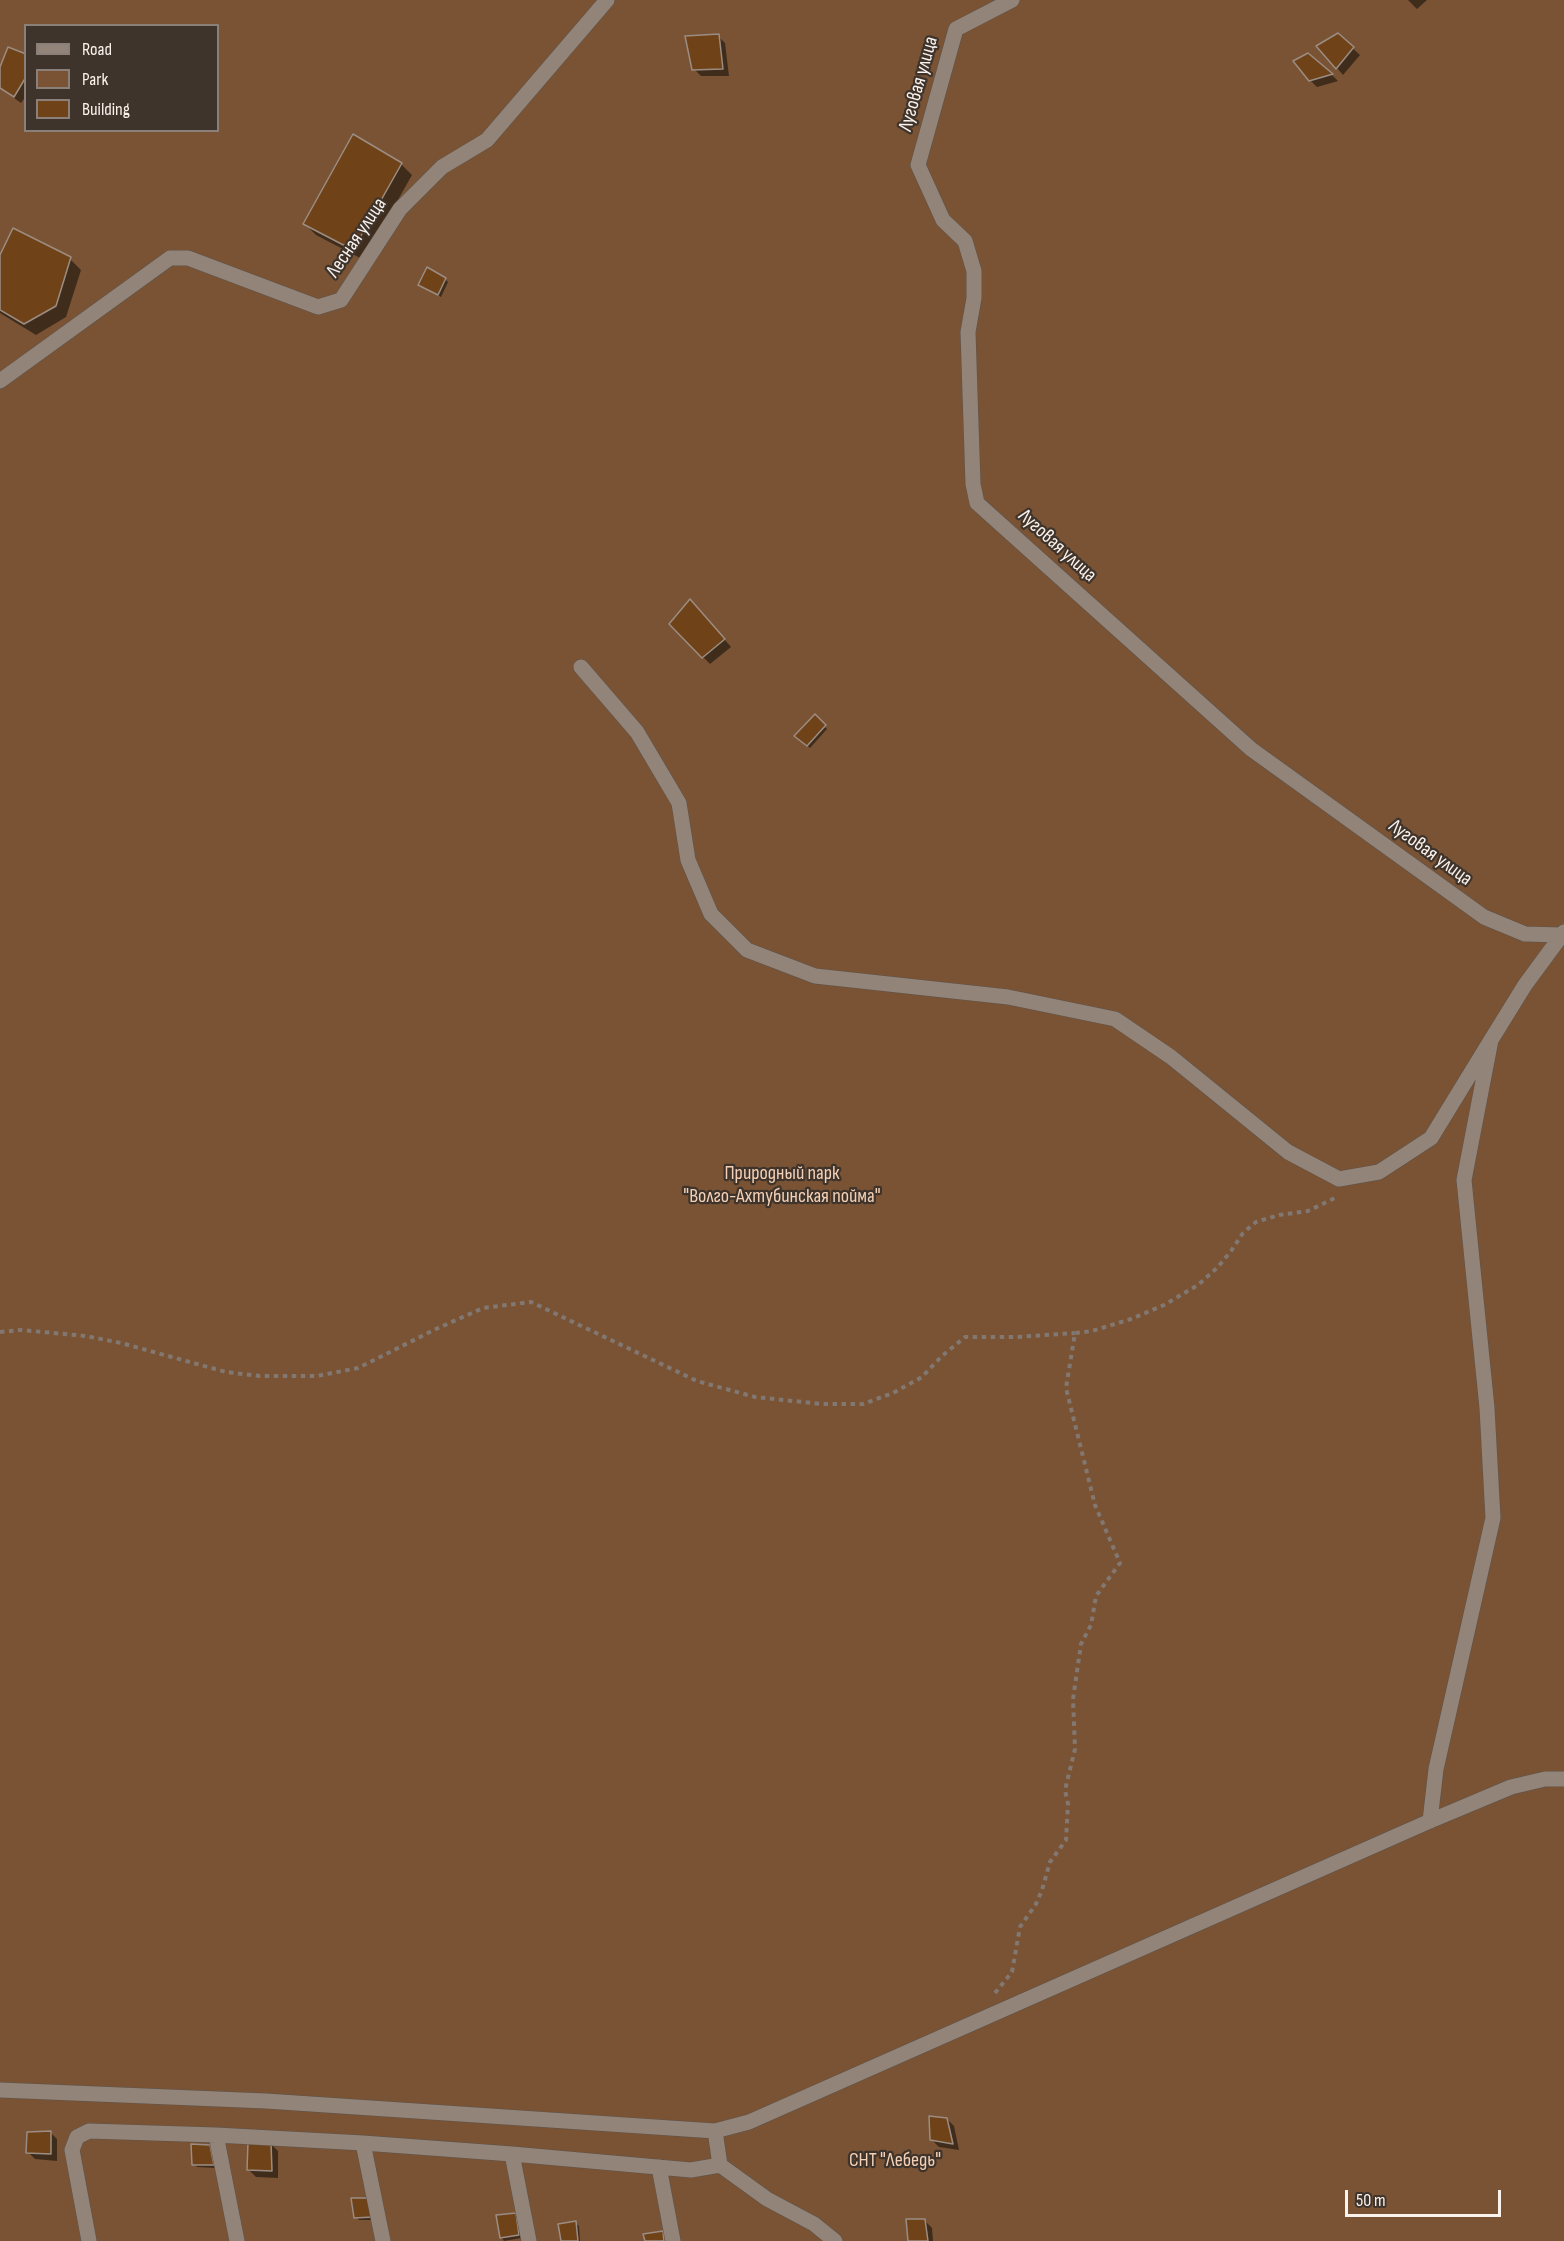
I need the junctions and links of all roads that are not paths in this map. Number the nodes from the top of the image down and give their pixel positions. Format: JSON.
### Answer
{"nodes":[{"id":1,"x":607,"y":0,"type":"edge"},
{"id":2,"x":1012,"y":0,"type":"edge"},
{"id":3,"x":0,"y":381,"type":"edge"},
{"id":4,"x":581,"y":667,"type":"dead end"},
{"id":5,"x":1562,"y":934,"type":"edge"},
{"id":6,"x":1491,"y":1040,"type":"junction"},
{"id":7,"x":1564,"y":1779,"type":"edge"},
{"id":8,"x":1430,"y":1821,"type":"junction"},
{"id":9,"x":0,"y":2090,"type":"edge"},
{"id":10,"x":715,"y":2131,"type":"junction"},
{"id":11,"x":216,"y":2135,"type":"junction"},
{"id":12,"x":363,"y":2143,"type":"junction"},
{"id":13,"x":512,"y":2154,"type":"junction"},
{"id":14,"x":720,"y":2165,"type":"junction"},
{"id":15,"x":658,"y":2167,"type":"junction"},
{"id":16,"x":89,"y":2241,"type":"edge"},
{"id":17,"x":237,"y":2241,"type":"edge"},
{"id":18,"x":383,"y":2241,"type":"edge"},
{"id":19,"x":530,"y":2241,"type":"edge"},
{"id":20,"x":673,"y":2241,"type":"edge"},
{"id":21,"x":835,"y":2241,"type":"edge"}],
"edges":[{"from":1,"to":3,"type":"street","name":"Лесная улица"},
{"from":2,"to":5,"type":"street","name":"Луговая улица"},
{"from":4,"to":6,"type":"street"},
{"from":5,"to":6,"type":"street"},
{"from":6,"to":8,"type":"street"},
{"from":7,"to":8,"type":"street"},
{"from":8,"to":10,"type":"street"},
{"from":9,"to":10,"type":"street"},
{"from":10,"to":14,"type":"street"},
{"from":11,"to":12,"type":"street"},
{"from":11,"to":16,"type":"street"},
{"from":11,"to":17,"type":"street"},
{"from":12,"to":13,"type":"street"},
{"from":12,"to":18,"type":"street"},
{"from":13,"to":15,"type":"street"},
{"from":13,"to":19,"type":"street"},
{"from":14,"to":15,"type":"street"},
{"from":14,"to":21,"type":"street"},
{"from":15,"to":20,"type":"street"}]}
